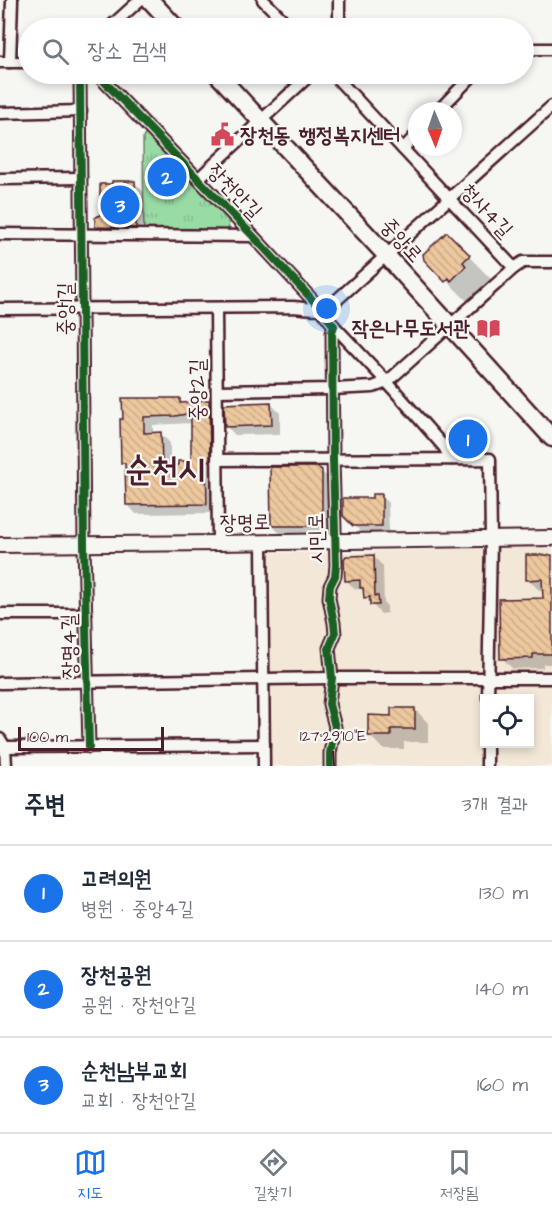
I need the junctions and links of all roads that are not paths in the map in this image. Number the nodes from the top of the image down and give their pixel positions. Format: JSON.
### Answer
{"nodes":[{"id":1,"x":12,"y":0,"type":"edge"},
{"id":2,"x":140,"y":0,"type":"edge"},
{"id":3,"x":150,"y":0,"type":"edge"},
{"id":4,"x":263,"y":0,"type":"edge"},
{"id":5,"x":339,"y":0,"type":"edge"},
{"id":6,"x":120,"y":18,"type":"edge"},
{"id":7,"x":167,"y":18,"type":"edge"},
{"id":8,"x":281,"y":18,"type":"edge"},
{"id":9,"x":339,"y":18,"type":"edge"},
{"id":10,"x":534,"y":49,"type":"edge"},
{"id":11,"x":552,"y":49,"type":"edge"},
{"id":12,"x":5,"y":62,"type":"edge"},
{"id":13,"x":80,"y":84,"type":"edge"},
{"id":14,"x":108,"y":84,"type":"edge"},
{"id":15,"x":226,"y":84,"type":"edge"},
{"id":16,"x":300,"y":84,"type":"edge"},
{"id":17,"x":342,"y":84,"type":"edge"},
{"id":18,"x":464,"y":84,"type":"edge"},
{"id":19,"x":447,"y":102,"type":"edge"},
{"id":20,"x":552,"y":106,"type":"edge"},
{"id":21,"x":81,"y":111,"type":"junction"},
{"id":22,"x":0,"y":113,"type":"edge"},
{"id":23,"x":260,"y":120,"type":"junction"},
{"id":24,"x":408,"y":144,"type":"edge"},
{"id":25,"x":403,"y":149,"type":"junction"},
{"id":26,"x":81,"y":178,"type":"junction"},
{"id":27,"x":198,"y":179,"type":"junction"},
{"id":28,"x":0,"y":180,"type":"edge"},
{"id":29,"x":449,"y":199,"type":"junction"},
{"id":30,"x":0,"y":234,"type":"edge"},
{"id":31,"x":82,"y":234,"type":"junction"},
{"id":32,"x":253,"y":236,"type":"junction"},
{"id":33,"x":386,"y":255,"type":"junction"},
{"id":34,"x":552,"y":262,"type":"edge"},
{"id":35,"x":514,"y":268,"type":"junction"},
{"id":36,"x":83,"y":308,"type":"junction"},
{"id":37,"x":216,"y":308,"type":"junction"},
{"id":38,"x":0,"y":309,"type":"edge"},
{"id":39,"x":321,"y":309,"type":"junction"},
{"id":40,"x":334,"y":327,"type":"junction"},
{"id":41,"x":450,"y":327,"type":"junction"},
{"id":42,"x":387,"y":382,"type":"junction"},
{"id":43,"x":332,"y":389,"type":"junction"},
{"id":44,"x":217,"y":391,"type":"junction"},
{"id":45,"x":552,"y":438,"type":"edge"},
{"id":46,"x":333,"y":459,"type":"junction"},
{"id":47,"x":451,"y":459,"type":"junction"},
{"id":48,"x":217,"y":460,"type":"junction"},
{"id":49,"x":552,"y":538,"type":"edge"},
{"id":50,"x":491,"y":539,"type":"junction"},
{"id":51,"x":335,"y":540,"type":"junction"},
{"id":52,"x":262,"y":542,"type":"junction"},
{"id":53,"x":218,"y":543,"type":"junction"},
{"id":54,"x":84,"y":544,"type":"junction"},
{"id":55,"x":0,"y":545,"type":"edge"},
{"id":56,"x":0,"y":614,"type":"edge"},
{"id":57,"x":86,"y":614,"type":"junction"},
{"id":58,"x":332,"y":678,"type":"junction"},
{"id":59,"x":488,"y":678,"type":"junction"},
{"id":60,"x":552,"y":678,"type":"edge"},
{"id":61,"x":262,"y":680,"type":"junction"},
{"id":62,"x":0,"y":683,"type":"edge"},
{"id":63,"x":87,"y":683,"type":"junction"},
{"id":64,"x":488,"y":694,"type":"edge"},
{"id":65,"x":3,"y":743,"type":"edge"},
{"id":66,"x":264,"y":745,"type":"junction"},
{"id":67,"x":89,"y":747,"type":"junction"},
{"id":68,"x":488,"y":748,"type":"edge"},
{"id":69,"x":6,"y":766,"type":"edge"},
{"id":70,"x":264,"y":766,"type":"edge"},
{"id":71,"x":330,"y":766,"type":"edge"},
{"id":72,"x":487,"y":766,"type":"edge"}],
"edges":[{"from":1,"to":12,"type":"street"},
{"from":2,"to":6,"type":"street"},
{"from":3,"to":7,"type":"main road"},
{"from":4,"to":8,"type":"street"},
{"from":5,"to":9,"type":"street"},
{"from":10,"to":11,"type":"street"},
{"from":13,"to":21,"type":"street","name":"중앙1길"},
{"from":14,"to":27,"type":"street","name":"장천안길"},
{"from":15,"to":23,"type":"main road","name":"중앙로"},
{"from":16,"to":23,"type":"street"},
{"from":17,"to":25,"type":"street","name":"청사4길"},
{"from":18,"to":19,"type":"street"},
{"from":20,"to":29,"type":"street"},
{"from":21,"to":22,"type":"street"},
{"from":21,"to":26,"type":"street","name":"중앙1길"},
{"from":23,"to":27,"type":"street"},
{"from":23,"to":33,"type":"main road","name":"중앙로"},
{"from":24,"to":25,"type":"street"},
{"from":25,"to":29,"type":"street","name":"청사4길"},
{"from":26,"to":28,"type":"street"},
{"from":26,"to":31,"type":"street","name":"중앙1길"},
{"from":27,"to":32,"type":"street","name":"장천안길"},
{"from":29,"to":33,"type":"street"},
{"from":29,"to":35,"type":"street","name":"청사4길"},
{"from":30,"to":31,"type":"street","name":"장천안길"},
{"from":31,"to":32,"type":"street","name":"장천안길"},
{"from":31,"to":36,"type":"street","name":"중앙1길"},
{"from":32,"to":39,"type":"street","name":"장천안길"},
{"from":33,"to":39,"type":"street"},
{"from":33,"to":41,"type":"main road","name":"중앙로"},
{"from":34,"to":35,"type":"street"},
{"from":35,"to":41,"type":"street"},
{"from":36,"to":37,"type":"street"},
{"from":36,"to":38,"type":"street"},
{"from":36,"to":54,"type":"street","name":"중앙1길"},
{"from":37,"to":39,"type":"street"},
{"from":37,"to":44,"type":"street","name":"중앙2길"},
{"from":39,"to":40,"type":"street"},
{"from":40,"to":42,"type":"street"},
{"from":40,"to":43,"type":"street","name":"시민로"},
{"from":41,"to":42,"type":"street"},
{"from":41,"to":45,"type":"main road","name":"중앙로"},
{"from":42,"to":43,"type":"street"},
{"from":42,"to":47,"type":"street"},
{"from":43,"to":44,"type":"street"},
{"from":43,"to":46,"type":"street","name":"시민로"},
{"from":44,"to":48,"type":"street","name":"중앙2길"},
{"from":46,"to":47,"type":"street"},
{"from":46,"to":48,"type":"street"},
{"from":46,"to":51,"type":"street","name":"시민로"},
{"from":47,"to":50,"type":"street"},
{"from":48,"to":53,"type":"street","name":"중앙2길"},
{"from":49,"to":50,"type":"street","name":"장명로"},
{"from":50,"to":51,"type":"street","name":"장명로"},
{"from":50,"to":59,"type":"street"},
{"from":51,"to":52,"type":"street","name":"장명로"},
{"from":51,"to":58,"type":"street","name":"시민로"},
{"from":52,"to":53,"type":"street","name":"장명로"},
{"from":52,"to":61,"type":"street"},
{"from":53,"to":54,"type":"street","name":"장명로"},
{"from":54,"to":55,"type":"street","name":"장명로"},
{"from":54,"to":57,"type":"street","name":"장명4길"},
{"from":56,"to":57,"type":"street"},
{"from":57,"to":63,"type":"street","name":"장명4길"},
{"from":58,"to":59,"type":"street"},
{"from":58,"to":61,"type":"street"},
{"from":58,"to":71,"type":"street","name":"시민로"},
{"from":59,"to":60,"type":"street"},
{"from":59,"to":64,"type":"street"},
{"from":61,"to":63,"type":"street"},
{"from":61,"to":66,"type":"street"},
{"from":62,"to":63,"type":"street"},
{"from":63,"to":67,"type":"street","name":"장명4길"},
{"from":65,"to":67,"type":"street"},
{"from":65,"to":69,"type":"street"},
{"from":66,"to":67,"type":"street"},
{"from":66,"to":70,"type":"street"},
{"from":68,"to":72,"type":"street"}]}
